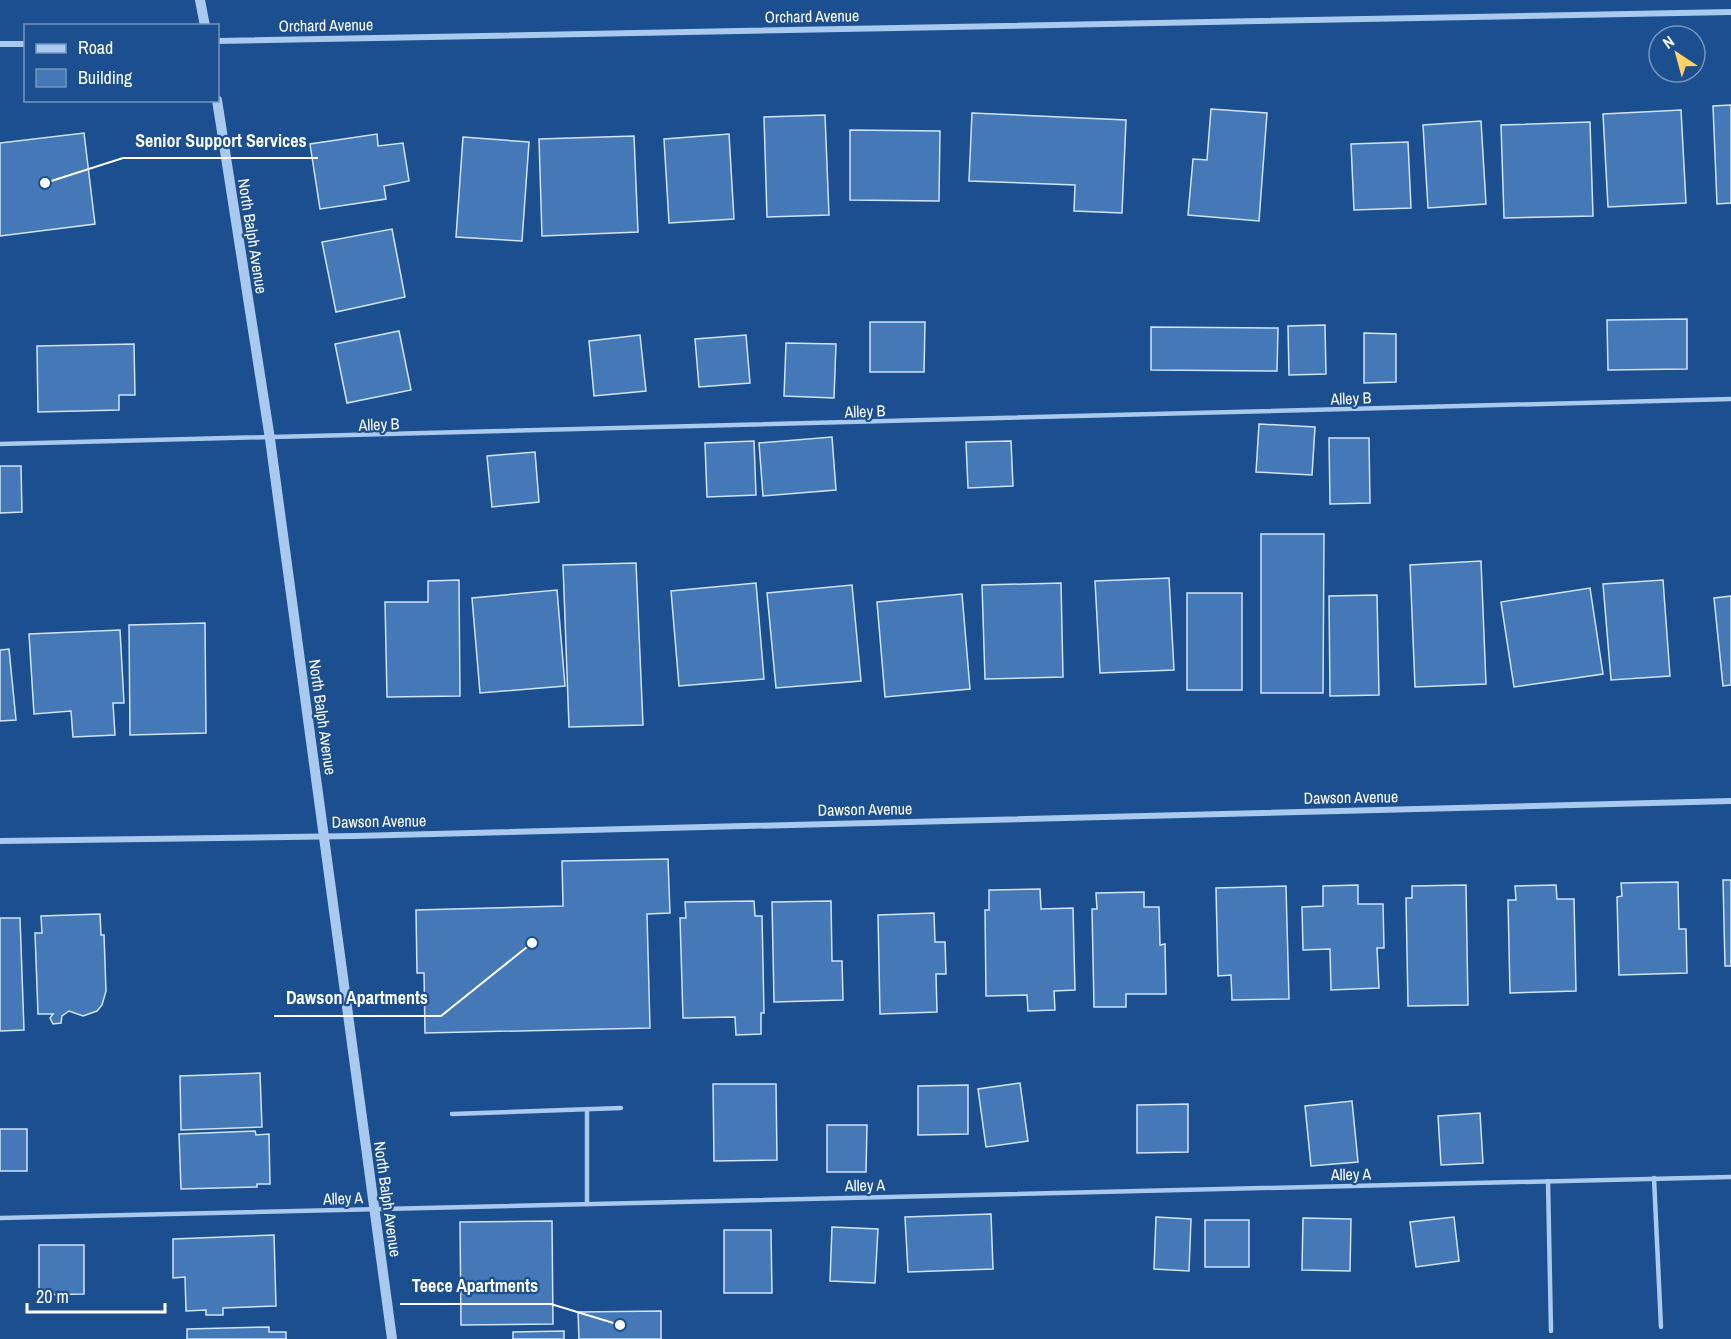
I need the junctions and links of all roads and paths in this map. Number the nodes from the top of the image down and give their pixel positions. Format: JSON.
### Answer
{"nodes":[{"id":1,"x":200,"y":0,"type":"edge"},
{"id":2,"x":1731,"y":12,"type":"edge"},
{"id":3,"x":205,"y":24,"type":"edge"},
{"id":4,"x":219,"y":40,"type":"edge"},
{"id":5,"x":0,"y":44,"type":"edge"},
{"id":6,"x":24,"y":44,"type":"edge"},
{"id":7,"x":217,"y":102,"type":"edge"},
{"id":8,"x":1731,"y":399,"type":"edge"},
{"id":9,"x":270,"y":439,"type":"junction"},
{"id":10,"x":0,"y":444,"type":"edge"},
{"id":11,"x":1731,"y":801,"type":"edge"},
{"id":12,"x":324,"y":836,"type":"junction"},
{"id":13,"x":0,"y":841,"type":"edge"},
{"id":14,"x":621,"y":1108,"type":"dead end"},
{"id":15,"x":587,"y":1110,"type":"junction"},
{"id":16,"x":452,"y":1114,"type":"dead end"},
{"id":17,"x":1731,"y":1177,"type":"edge"},
{"id":18,"x":1654,"y":1178,"type":"junction"},
{"id":19,"x":1548,"y":1181,"type":"junction"},
{"id":20,"x":586,"y":1203,"type":"junction"},
{"id":21,"x":374,"y":1209,"type":"junction"},
{"id":22,"x":0,"y":1218,"type":"edge"},
{"id":23,"x":1661,"y":1328,"type":"dead end"},
{"id":24,"x":1551,"y":1330,"type":"dead end"},
{"id":25,"x":392,"y":1339,"type":"edge"}],
"edges":[{"from":1,"to":3,"type":"street"},
{"from":2,"to":4,"type":"street","name":"Orchard Avenue"},
{"from":5,"to":6,"type":"street"},
{"from":7,"to":9,"type":"street","name":"North Balph Avenue"},
{"from":8,"to":9,"type":"lane","name":"Alley B"},
{"from":9,"to":10,"type":"lane","name":"Alley B"},
{"from":9,"to":12,"type":"street","name":"North Balph Avenue"},
{"from":11,"to":12,"type":"street","name":"Dawson Avenue"},
{"from":12,"to":13,"type":"street","name":"Dawson Avenue"},
{"from":12,"to":21,"type":"street","name":"North Balph Avenue"},
{"from":14,"to":15,"type":"lane"},
{"from":15,"to":16,"type":"lane"},
{"from":15,"to":20,"type":"lane"},
{"from":17,"to":18,"type":"lane","name":"Alley A"},
{"from":18,"to":19,"type":"lane","name":"Alley A"},
{"from":18,"to":23,"type":"lane"},
{"from":19,"to":20,"type":"lane","name":"Alley A"},
{"from":19,"to":24,"type":"lane"},
{"from":20,"to":21,"type":"lane","name":"Alley A"},
{"from":21,"to":22,"type":"lane","name":"Alley A"},
{"from":21,"to":25,"type":"street","name":"North Balph Avenue"}]}
